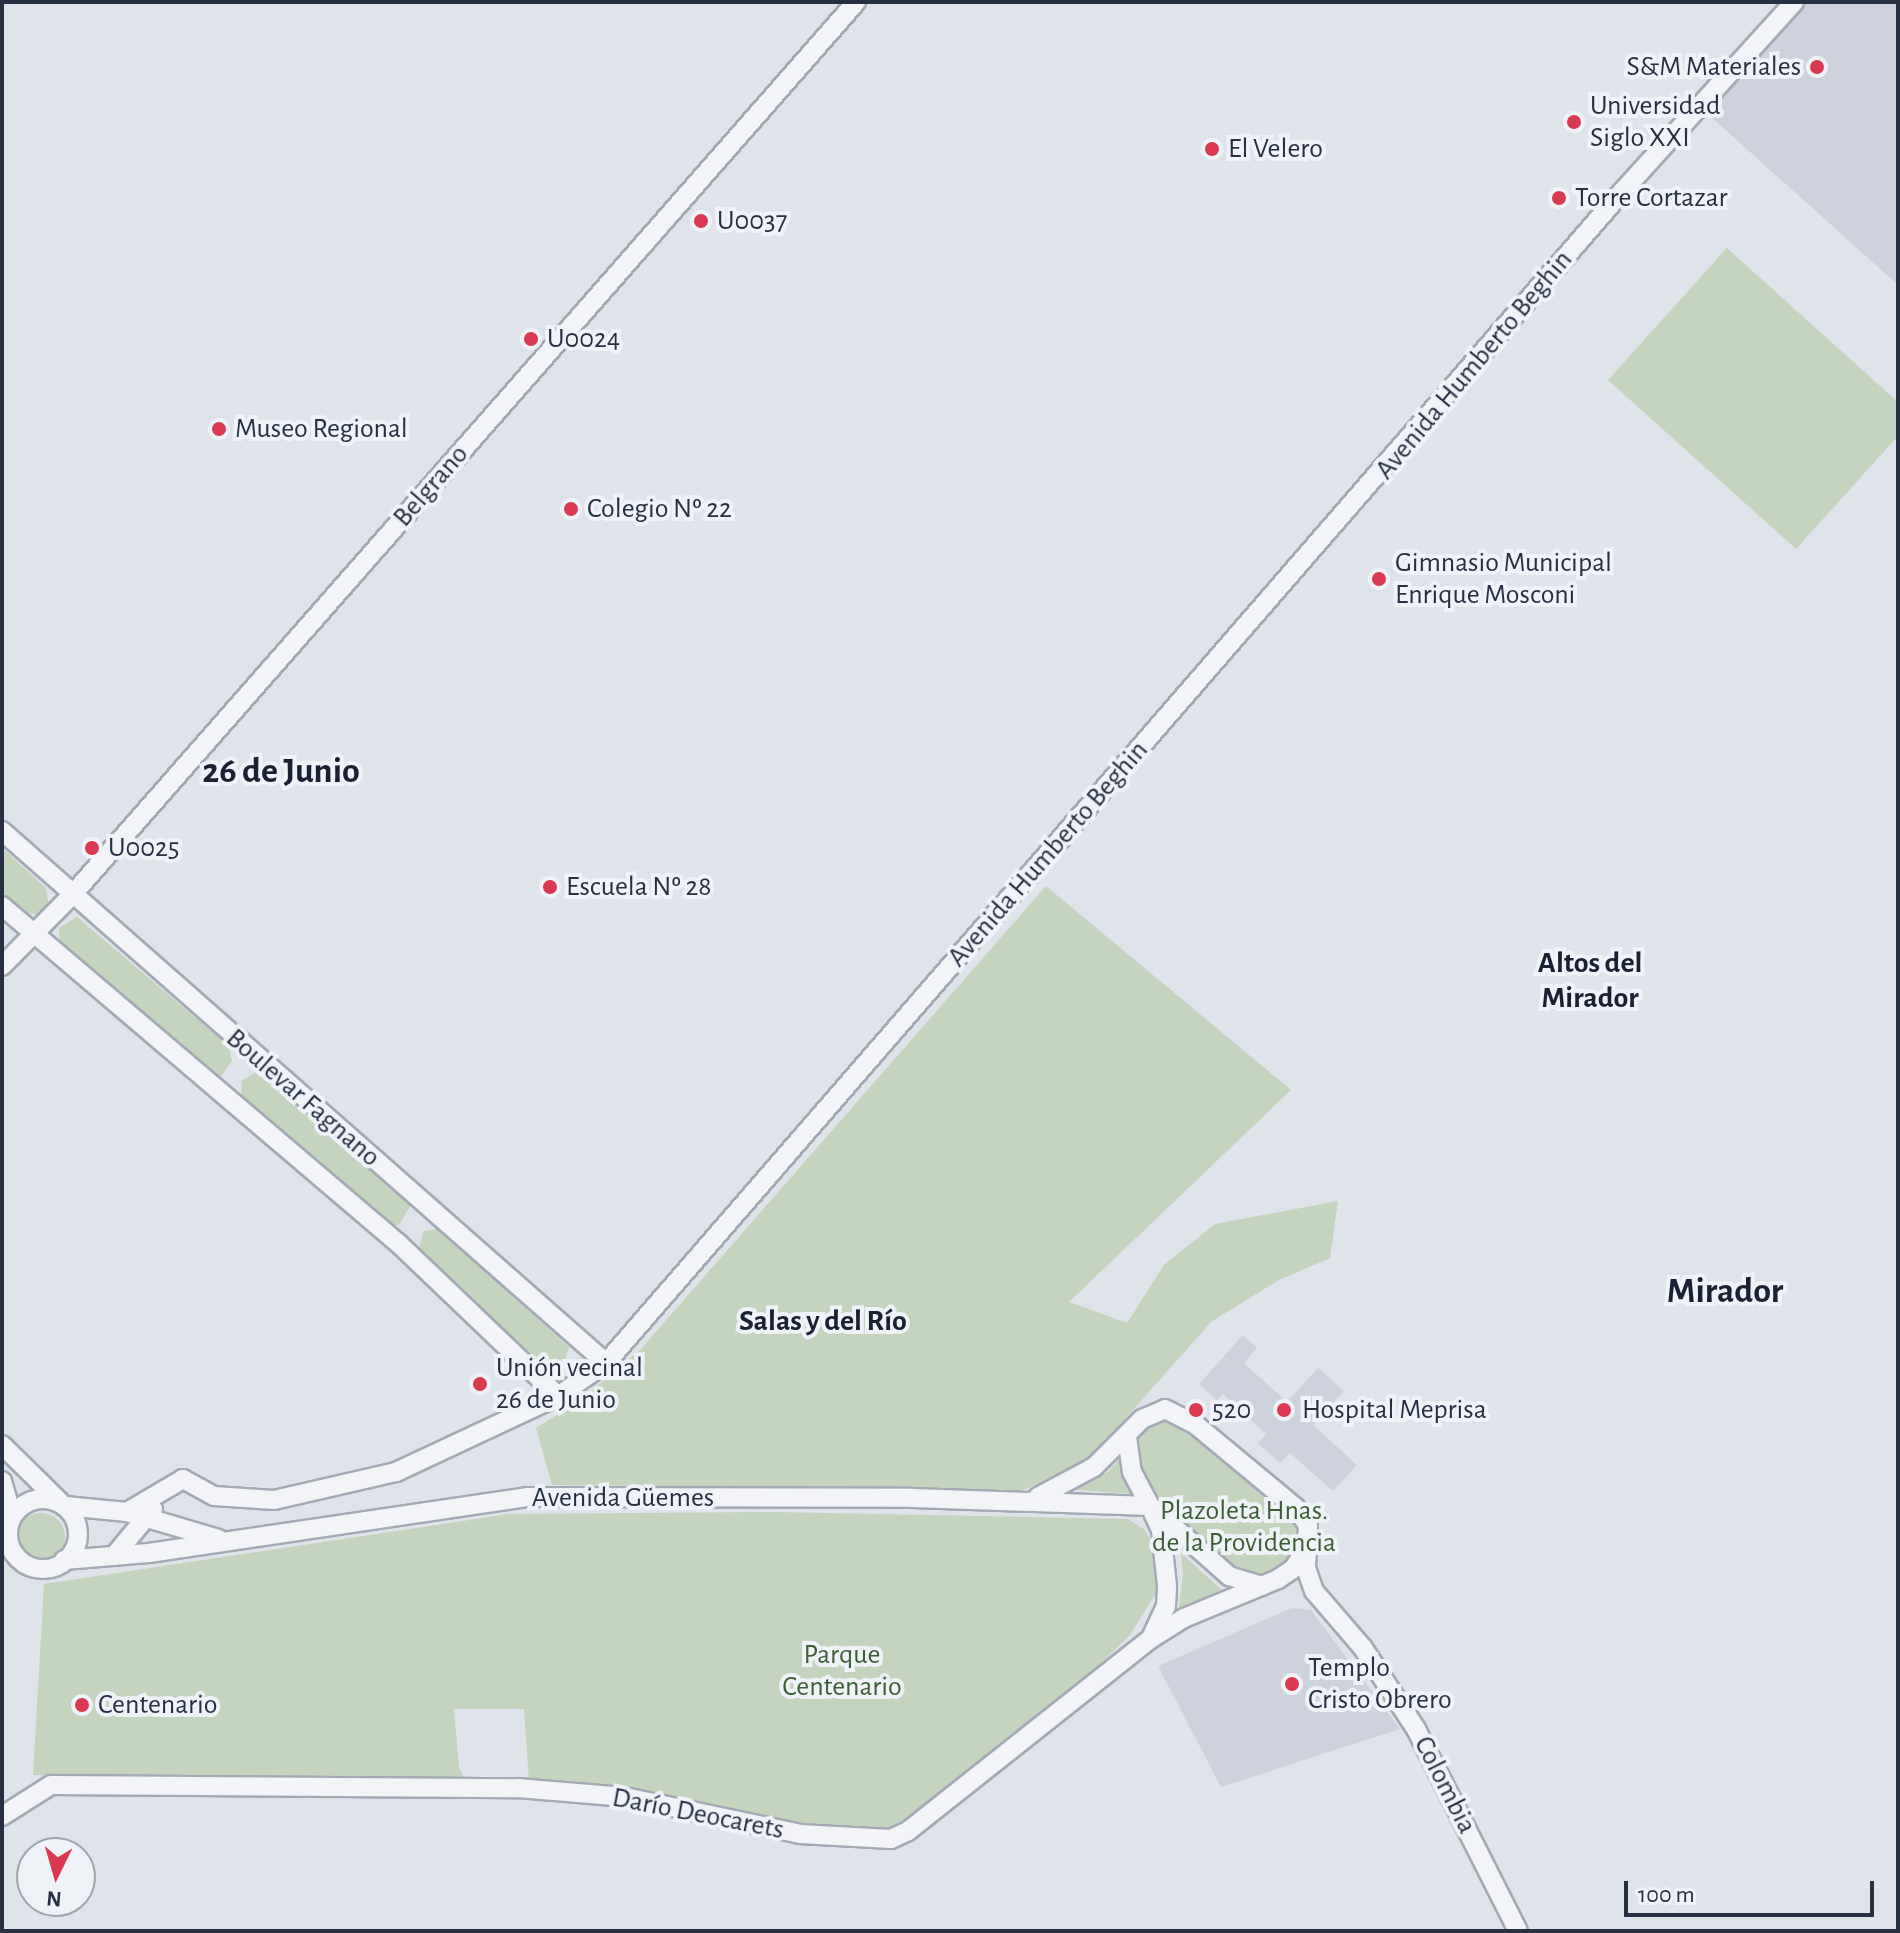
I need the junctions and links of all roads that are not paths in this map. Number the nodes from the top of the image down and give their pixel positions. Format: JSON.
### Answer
{"nodes":[{"id":1,"x":856,"y":2,"type":"edge"},
{"id":2,"x":1794,"y":2,"type":"edge"},
{"id":3,"x":2,"y":831,"type":"edge"},
{"id":4,"x":73,"y":894,"type":"junction"},
{"id":5,"x":2,"y":906,"type":"edge"},
{"id":6,"x":32,"y":932,"type":"junction"},
{"id":7,"x":2,"y":966,"type":"edge"},
{"id":8,"x":606,"y":1363,"type":"junction"},
{"id":9,"x":558,"y":1396,"type":"junction"},
{"id":10,"x":1127,"y":1437,"type":"junction"},
{"id":11,"x":2,"y":1445,"type":"edge"},
{"id":12,"x":2,"y":1481,"type":"edge"},
{"id":13,"x":156,"y":1499,"type":"junction"},
{"id":14,"x":1028,"y":1501,"type":"junction"},
{"id":15,"x":63,"y":1504,"type":"junction"},
{"id":16,"x":1150,"y":1506,"type":"junction"},
{"id":17,"x":127,"y":1512,"type":"junction"},
{"id":18,"x":12,"y":1516,"type":"junction"},
{"id":19,"x":149,"y":1518,"type":"junction"},
{"id":20,"x":220,"y":1540,"type":"junction"},
{"id":21,"x":1307,"y":1548,"type":"junction"},
{"id":22,"x":114,"y":1556,"type":"junction"},
{"id":23,"x":64,"y":1560,"type":"junction"},
{"id":24,"x":1262,"y":1586,"type":"junction"},
{"id":25,"x":1149,"y":1640,"type":"junction"},
{"id":26,"x":2,"y":1816,"type":"edge"},
{"id":27,"x":1518,"y":1931,"type":"edge"}],
"edges":[{"from":1,"to":4,"type":"street","name":"Belgrano"},
{"from":2,"to":8,"type":"street","name":"Avenida Humberto Beghin"},
{"from":3,"to":4,"type":"street","name":"Boulevar Fagnano"},
{"from":4,"to":6,"type":"street","name":"Belgrano"},
{"from":4,"to":8,"type":"street","name":"Boulevar Fagnano"},
{"from":5,"to":6,"type":"street","name":"Boulevar Fagnano"},
{"from":6,"to":7,"type":"street","name":"Belgrano"},
{"from":6,"to":9,"type":"street","name":"Boulevar Fagnano"},
{"from":8,"to":9,"type":"street","name":"Avenida Humberto Beghin"},
{"from":9,"to":13,"type":"street","name":"Avenida Humberto Beghin"},
{"from":10,"to":14,"type":"street"},
{"from":10,"to":16,"type":"street"},
{"from":10,"to":21,"type":"street","name":"Colombia"},
{"from":11,"to":15,"type":"street"},
{"from":12,"to":18,"type":"street"},
{"from":13,"to":17,"type":"street"},
{"from":13,"to":19,"type":"street"},
{"from":14,"to":16,"type":"street","name":"Avenida Güemes"},
{"from":14,"to":20,"type":"street","name":"Avenida Güemes"},
{"from":15,"to":17,"type":"street","name":"Avenida Güemes"},
{"from":15,"to":18,"type":"street"},
{"from":15,"to":23,"type":"street"},
{"from":16,"to":24,"type":"street"},
{"from":16,"to":25,"type":"street"},
{"from":17,"to":19,"type":"street","name":"Avenida Güemes"},
{"from":18,"to":23,"type":"street"},
{"from":19,"to":20,"type":"street","name":"Avenida Güemes"},
{"from":19,"to":22,"type":"street"},
{"from":20,"to":22,"type":"street","name":"Avenida Güemes"},
{"from":21,"to":24,"type":"street","name":"Darío Deocarets"},
{"from":21,"to":27,"type":"street","name":"Colombia"},
{"from":22,"to":23,"type":"street","name":"Avenida Güemes"},
{"from":24,"to":25,"type":"street","name":"Darío Deocarets"},
{"from":25,"to":26,"type":"street","name":"Darío Deocarets"}]}
